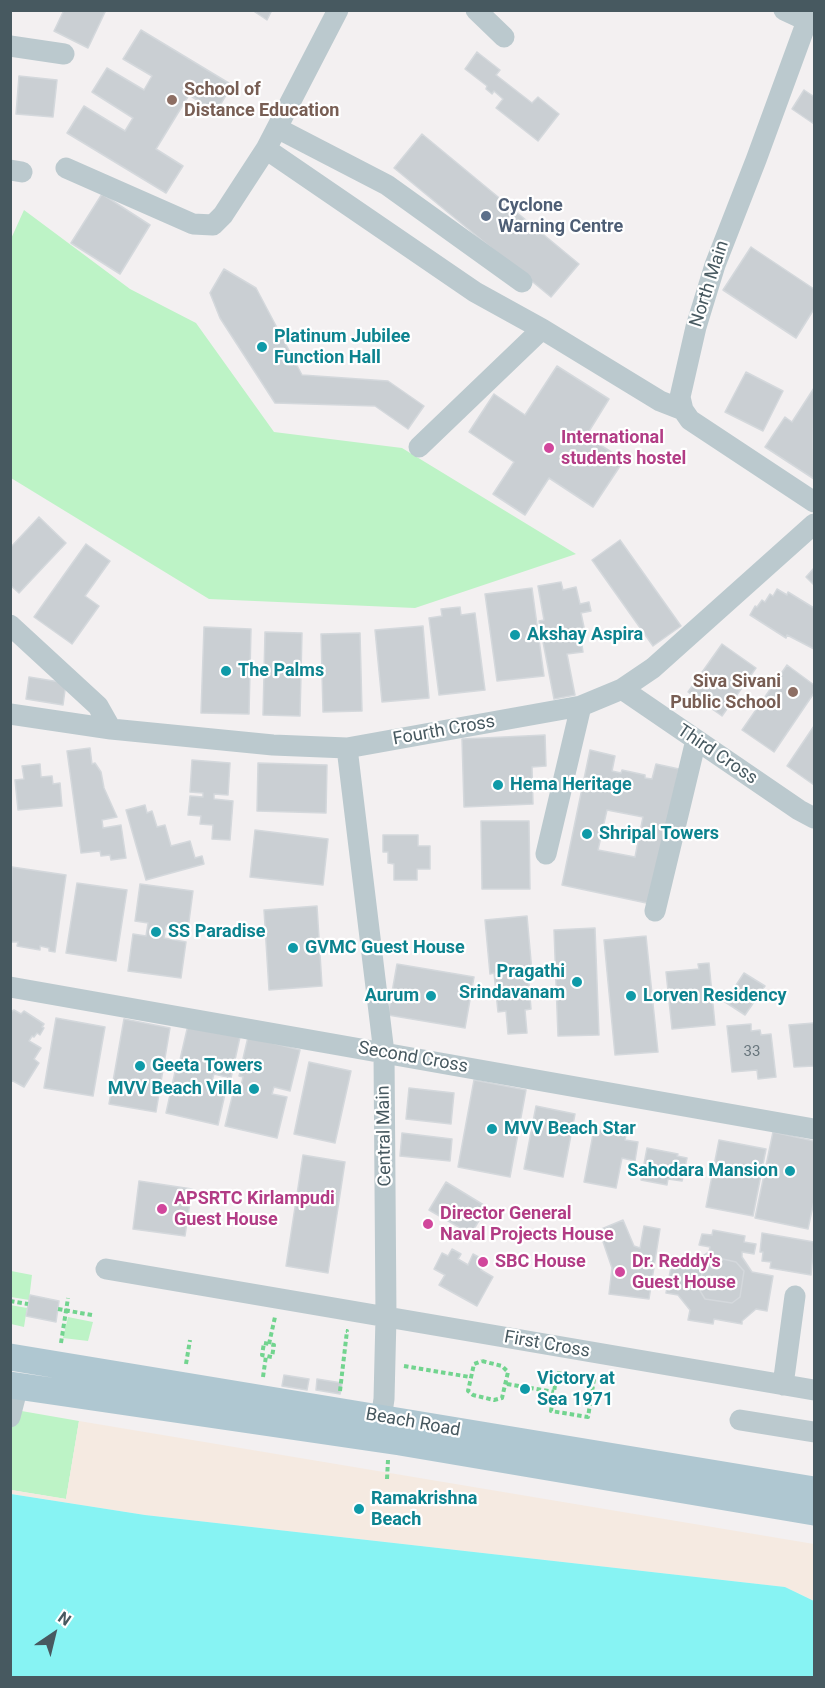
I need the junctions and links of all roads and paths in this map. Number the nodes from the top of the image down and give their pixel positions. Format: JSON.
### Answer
{"nodes":[{"id":1,"x":338,"y":10,"type":"edge"},
{"id":2,"x":476,"y":10,"type":"edge"},
{"id":3,"x":784,"y":10,"type":"edge"},
{"id":4,"x":811,"y":19,"type":"edge"},
{"id":5,"x":504,"y":37,"type":"dead end"},
{"id":6,"x":10,"y":46,"type":"edge"},
{"id":7,"x":64,"y":54,"type":"dead end"},
{"id":8,"x":277,"y":128,"type":"junction"},
{"id":9,"x":266,"y":149,"type":"junction"},
{"id":10,"x":66,"y":168,"type":"dead end"},
{"id":11,"x":522,"y":282,"type":"dead end"},
{"id":12,"x":542,"y":329,"type":"junction"},
{"id":13,"x":683,"y":410,"type":"junction"},
{"id":14,"x":419,"y":447,"type":"dead end"},
{"id":15,"x":814,"y":502,"type":"edge"},
{"id":16,"x":814,"y":524,"type":"edge"},
{"id":17,"x":10,"y":625,"type":"edge"},
{"id":18,"x":622,"y":689,"type":"junction"},
{"id":19,"x":581,"y":705,"type":"junction"},
{"id":20,"x":10,"y":714,"type":"edge"},
{"id":21,"x":111,"y":729,"type":"junction"},
{"id":22,"x":696,"y":740,"type":"junction"},
{"id":23,"x":347,"y":748,"type":"junction"},
{"id":24,"x":814,"y":818,"type":"edge"},
{"id":25,"x":546,"y":854,"type":"dead end"},
{"id":26,"x":655,"y":911,"type":"dead end"},
{"id":27,"x":10,"y":987,"type":"edge"},
{"id":28,"x":384,"y":1053,"type":"junction"},
{"id":29,"x":814,"y":1130,"type":"edge"},
{"id":30,"x":106,"y":1269,"type":"dead end"},
{"id":31,"x":795,"y":1296,"type":"dead end"},
{"id":32,"x":68,"y":1298,"type":"dead end"},
{"id":33,"x":10,"y":1301,"type":"edge"},
{"id":34,"x":28,"y":1304,"type":"dead end"},
{"id":35,"x":58,"y":1310,"type":"dead end"},
{"id":36,"x":66,"y":1311,"type":"junction"},
{"id":37,"x":93,"y":1315,"type":"dead end"},
{"id":38,"x":264,"y":1315,"type":"dead end"},
{"id":39,"x":275,"y":1317,"type":"junction"},
{"id":40,"x":386,"y":1317,"type":"junction"},
{"id":41,"x":285,"y":1319,"type":"dead end"},
{"id":42,"x":337,"y":1329,"type":"dead end"},
{"id":43,"x":190,"y":1340,"type":"dead end"},
{"id":44,"x":61,"y":1344,"type":"dead end"},
{"id":45,"x":10,"y":1357,"type":"edge"},
{"id":46,"x":385,"y":1364,"type":"junction"},
{"id":47,"x":186,"y":1365,"type":"dead end"},
{"id":48,"x":470,"y":1377,"type":"junction"},
{"id":49,"x":263,"y":1378,"type":"dead end"},
{"id":50,"x":507,"y":1384,"type":"junction"},
{"id":51,"x":783,"y":1385,"type":"junction"},
{"id":52,"x":14,"y":1386,"type":"edge"},
{"id":53,"x":814,"y":1390,"type":"edge"},
{"id":54,"x":340,"y":1391,"type":"dead end"},
{"id":55,"x":554,"y":1392,"type":"junction"},
{"id":56,"x":10,"y":1417,"type":"edge"},
{"id":57,"x":740,"y":1420,"type":"dead end"},
{"id":58,"x":814,"y":1432,"type":"edge"},
{"id":59,"x":383,"y":1439,"type":"junction"},
{"id":60,"x":387,"y":1479,"type":"dead end"},
{"id":61,"x":814,"y":1490,"type":"edge"},
{"id":62,"x":814,"y":1512,"type":"edge"}],
"edges":[{"from":1,"to":8,"type":"street"},
{"from":2,"to":5,"type":"street"},
{"from":3,"to":4,"type":"street"},
{"from":4,"to":13,"type":"street","name":"North Main"},
{"from":6,"to":7,"type":"street"},
{"from":8,"to":9,"type":"street"},
{"from":8,"to":11,"type":"street"},
{"from":9,"to":10,"type":"street"},
{"from":9,"to":12,"type":"street"},
{"from":12,"to":13,"type":"street"},
{"from":12,"to":14,"type":"street"},
{"from":13,"to":15,"type":"street"},
{"from":16,"to":18,"type":"street","name":"Fourth Cross"},
{"from":17,"to":21,"type":"street"},
{"from":18,"to":19,"type":"street","name":"Fourth Cross"},
{"from":18,"to":22,"type":"street","name":"Third Cross"},
{"from":19,"to":23,"type":"street","name":"Fourth Cross"},
{"from":19,"to":25,"type":"street"},
{"from":20,"to":21,"type":"street","name":"Fourth Cross"},
{"from":21,"to":23,"type":"street","name":"Fourth Cross"},
{"from":22,"to":24,"type":"street","name":"Third Cross"},
{"from":22,"to":26,"type":"street"},
{"from":23,"to":28,"type":"street","name":"Central Main"},
{"from":27,"to":28,"type":"street","name":"Second Cross"},
{"from":28,"to":29,"type":"street","name":"Second Cross"},
{"from":28,"to":40,"type":"street","name":"Central Main"},
{"from":30,"to":40,"type":"street","name":"First Cross"},
{"from":31,"to":51,"type":"street"},
{"from":32,"to":36,"type":"path"},
{"from":33,"to":34,"type":"path"},
{"from":35,"to":36,"type":"path"},
{"from":36,"to":37,"type":"path"},
{"from":36,"to":44,"type":"path"},
{"from":38,"to":39,"type":"path"},
{"from":39,"to":41,"type":"path"},
{"from":39,"to":49,"type":"path"},
{"from":40,"to":46,"type":"street","name":"Central Main"},
{"from":40,"to":51,"type":"street","name":"First Cross"},
{"from":42,"to":54,"type":"path"},
{"from":43,"to":47,"type":"path"},
{"from":45,"to":59,"type":"main road","name":"Beach Road"},
{"from":46,"to":48,"type":"path"},
{"from":46,"to":59,"type":"street","name":"Central Main"},
{"from":48,"to":50,"type":"path"},
{"from":48,"to":50,"type":"path"},
{"from":50,"to":55,"type":"path"},
{"from":51,"to":53,"type":"street","name":"First Cross"},
{"from":52,"to":56,"type":"street"},
{"from":52,"to":59,"type":"main road","name":"Beach Road"},
{"from":55,"to":55,"type":"path"},
{"from":57,"to":58,"type":"street"},
{"from":59,"to":60,"type":"path"},
{"from":59,"to":61,"type":"main road","name":"Beach Road"},
{"from":59,"to":62,"type":"main road","name":"Beach Road"}]}
